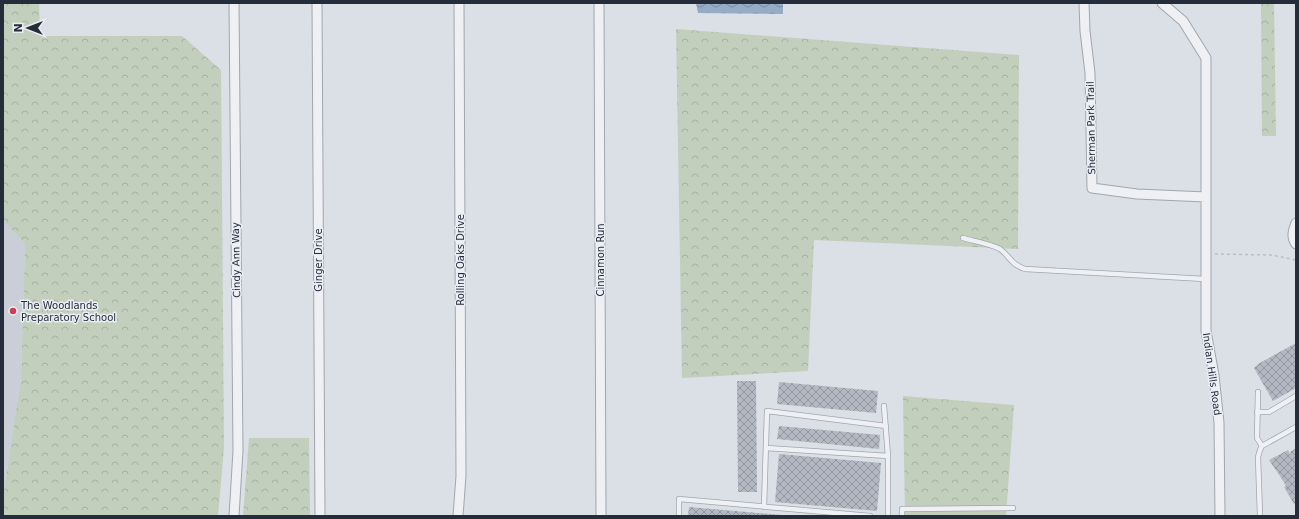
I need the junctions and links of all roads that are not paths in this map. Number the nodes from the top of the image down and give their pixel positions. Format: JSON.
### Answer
{"nodes":[{"id":1,"x":234,"y":3,"type":"edge"},
{"id":2,"x":317,"y":3,"type":"edge"},
{"id":3,"x":458,"y":3,"type":"edge"},
{"id":4,"x":599,"y":3,"type":"edge"},
{"id":5,"x":1084,"y":3,"type":"edge"},
{"id":6,"x":1162,"y":3,"type":"edge"},
{"id":7,"x":1206,"y":197,"type":"junction"},
{"id":8,"x":1296,"y":223,"type":"edge"},
{"id":9,"x":963,"y":238,"type":"dead end"},
{"id":10,"x":1296,"y":244,"type":"edge"},
{"id":11,"x":1205,"y":280,"type":"junction"},
{"id":12,"x":1258,"y":392,"type":"dead end"},
{"id":13,"x":1296,"y":396,"type":"edge"},
{"id":14,"x":884,"y":406,"type":"dead end"},
{"id":15,"x":1257,"y":412,"type":"junction"},
{"id":16,"x":886,"y":426,"type":"junction"},
{"id":17,"x":1296,"y":427,"type":"edge"},
{"id":18,"x":1262,"y":446,"type":"junction"},
{"id":19,"x":766,"y":448,"type":"junction"},
{"id":20,"x":888,"y":456,"type":"junction"},
{"id":21,"x":764,"y":507,"type":"junction"},
{"id":22,"x":1013,"y":508,"type":"dead end"},
{"id":23,"x":930,"y":509,"type":"junction"},
{"id":24,"x":956,"y":509,"type":"junction"},
{"id":25,"x":234,"y":516,"type":"edge"},
{"id":26,"x":320,"y":516,"type":"edge"},
{"id":27,"x":458,"y":516,"type":"edge"},
{"id":28,"x":601,"y":516,"type":"edge"},
{"id":29,"x":679,"y":516,"type":"edge"},
{"id":30,"x":870,"y":516,"type":"edge"},
{"id":31,"x":888,"y":516,"type":"edge"},
{"id":32,"x":902,"y":516,"type":"edge"},
{"id":33,"x":930,"y":516,"type":"edge"},
{"id":34,"x":956,"y":516,"type":"edge"},
{"id":35,"x":1220,"y":516,"type":"edge"},
{"id":36,"x":1260,"y":516,"type":"edge"}],
"edges":[{"from":1,"to":25,"type":"street","name":"Cindy Ann Way"},
{"from":2,"to":26,"type":"street","name":"Ginger Drive"},
{"from":3,"to":27,"type":"street","name":"Rolling Oaks Drive"},
{"from":4,"to":28,"type":"street","name":"Cinnamon Run"},
{"from":5,"to":7,"type":"street","name":"Sherman Park Trail"},
{"from":6,"to":7,"type":"street"},
{"from":7,"to":11,"type":"street","name":"Indian Hills Road"},
{"from":8,"to":10,"type":"street"},
{"from":9,"to":11,"type":"lane"},
{"from":11,"to":35,"type":"street","name":"Indian Hills Road"},
{"from":12,"to":15,"type":"lane"},
{"from":13,"to":15,"type":"lane"},
{"from":14,"to":16,"type":"lane"},
{"from":15,"to":18,"type":"lane"},
{"from":16,"to":19,"type":"lane"},
{"from":16,"to":20,"type":"lane"},
{"from":17,"to":18,"type":"lane"},
{"from":18,"to":36,"type":"lane"},
{"from":19,"to":20,"type":"lane"},
{"from":19,"to":21,"type":"lane"},
{"from":20,"to":31,"type":"lane"},
{"from":21,"to":29,"type":"lane"},
{"from":21,"to":30,"type":"lane"},
{"from":22,"to":24,"type":"lane"},
{"from":23,"to":24,"type":"lane"},
{"from":23,"to":32,"type":"lane"},
{"from":23,"to":33,"type":"lane"},
{"from":24,"to":34,"type":"lane"}]}
